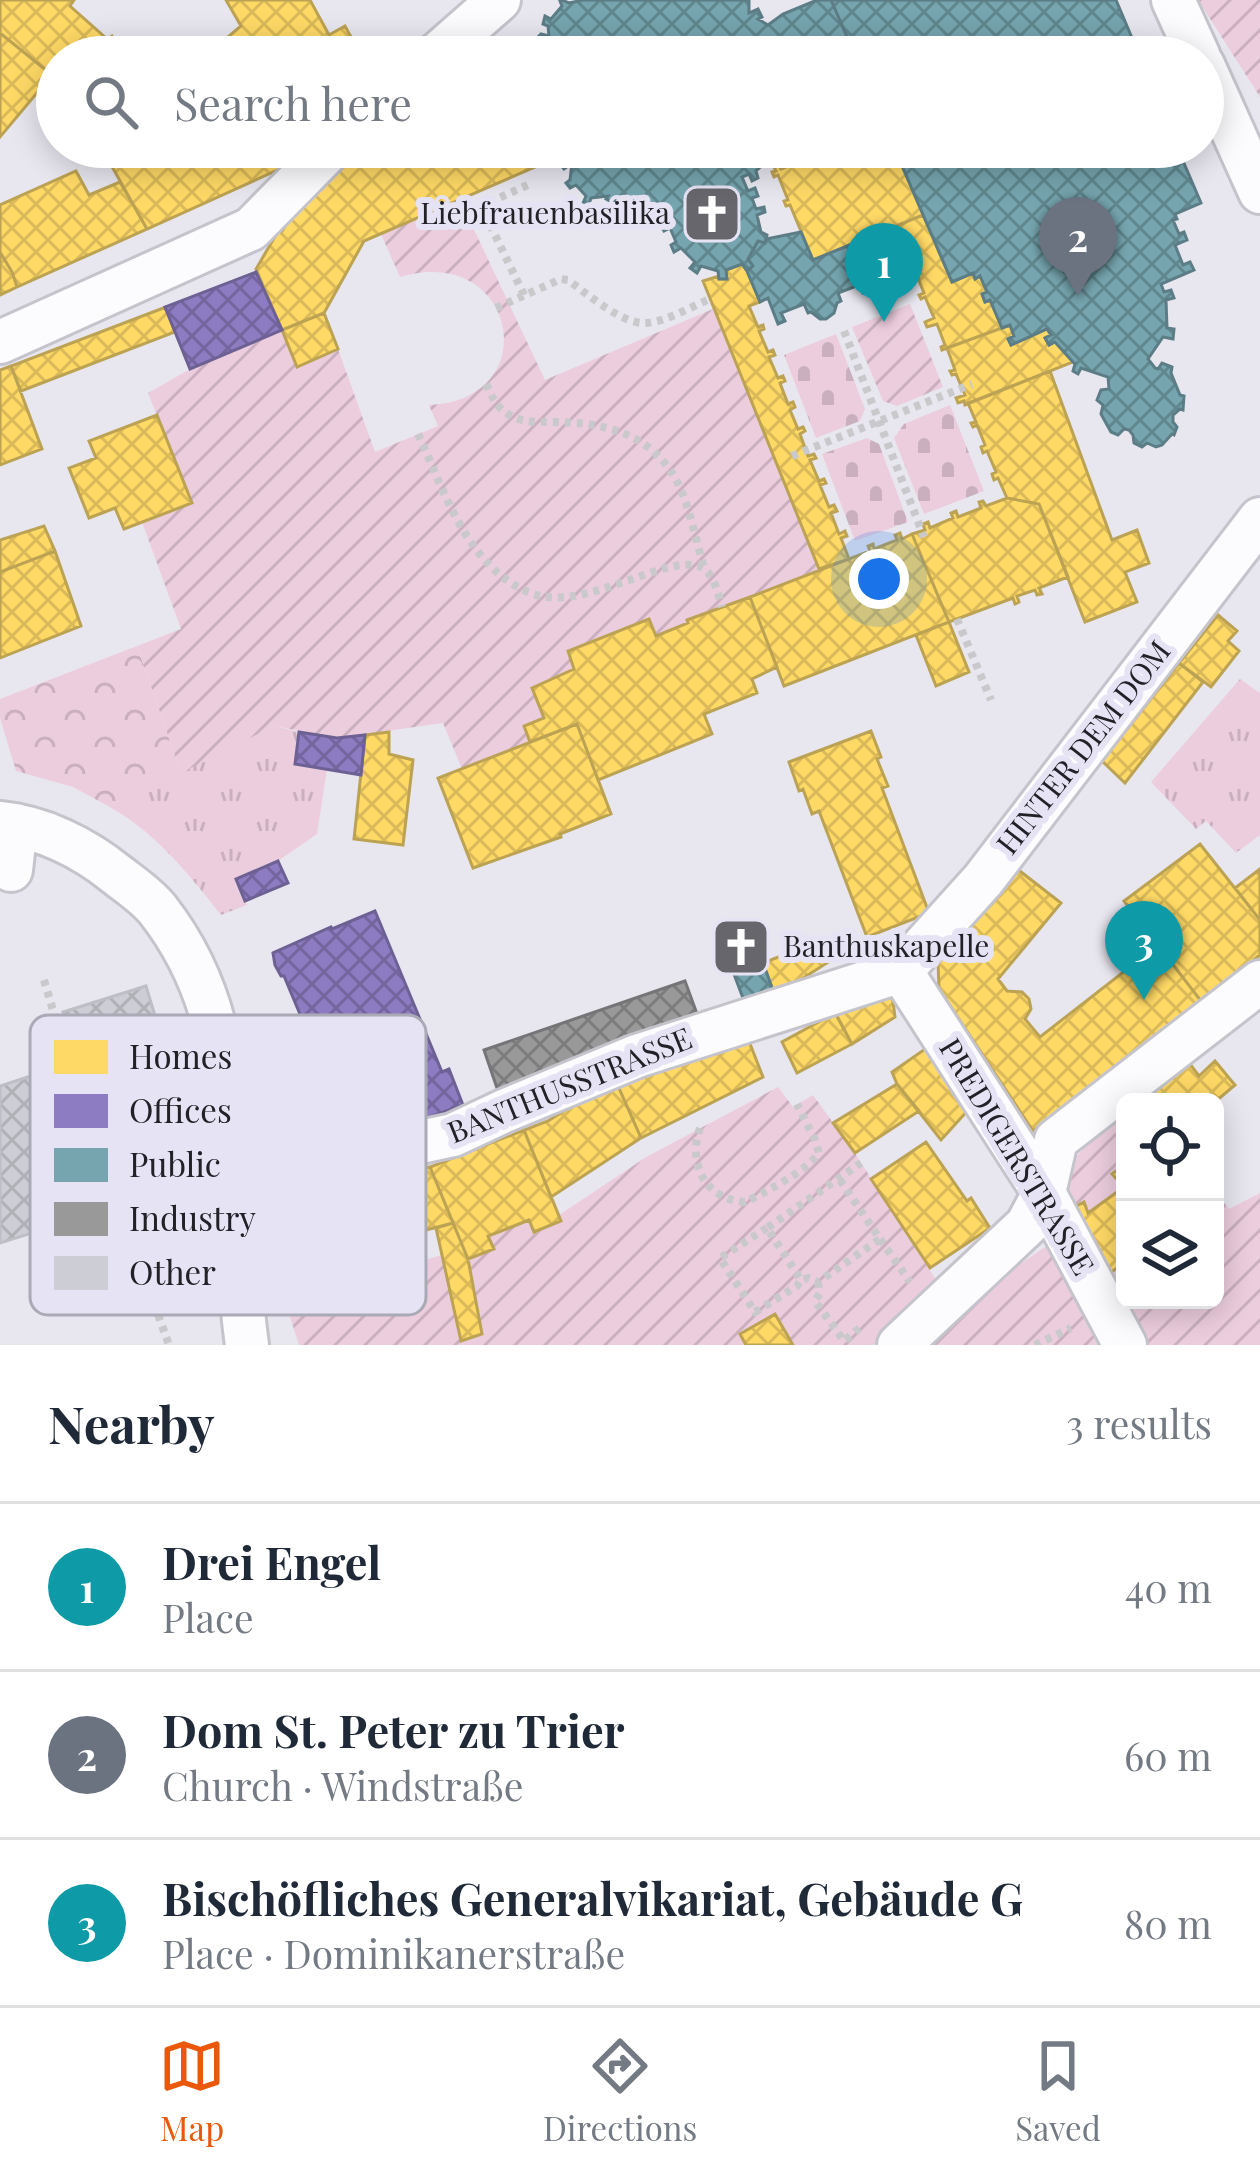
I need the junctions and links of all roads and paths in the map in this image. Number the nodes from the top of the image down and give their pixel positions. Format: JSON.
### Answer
{"nodes":[{"id":1,"x":499,"y":0,"type":"edge"},
{"id":2,"x":1173,"y":0,"type":"edge"},
{"id":3,"x":458,"y":36,"type":"edge"},
{"id":4,"x":1190,"y":36,"type":"edge"},
{"id":5,"x":1224,"y":112,"type":"edge"},
{"id":6,"x":311,"y":168,"type":"edge"},
{"id":7,"x":530,"y":184,"type":"dead end"},
{"id":8,"x":1260,"y":192,"type":"edge"},
{"id":9,"x":524,"y":295,"type":"junction"},
{"id":10,"x":710,"y":299,"type":"dead end"},
{"id":11,"x":496,"y":308,"type":"dead end"},
{"id":12,"x":844,"y":331,"type":"dead end"},
{"id":13,"x":0,"y":342,"type":"edge"},
{"id":14,"x":486,"y":384,"type":"dead end"},
{"id":15,"x":972,"y":384,"type":"dead end"},
{"id":16,"x":880,"y":420,"type":"junction"},
{"id":17,"x":418,"y":434,"type":"dead end"},
{"id":18,"x":792,"y":456,"type":"dead end"},
{"id":19,"x":1260,"y":519,"type":"edge"},
{"id":20,"x":924,"y":537,"type":"dead end"},
{"id":21,"x":704,"y":568,"type":"junction"},
{"id":22,"x":722,"y":607,"type":"dead end"},
{"id":23,"x":957,"y":619,"type":"dead end"},
{"id":24,"x":991,"y":700,"type":"dead end"},
{"id":25,"x":8,"y":824,"type":"edge"},
{"id":26,"x":10,"y":870,"type":"dead end"},
{"id":27,"x":901,"y":971,"type":"junction"},
{"id":28,"x":44,"y":980,"type":"dead end"},
{"id":29,"x":1260,"y":982,"type":"edge"},
{"id":30,"x":54,"y":1015,"type":"edge"},
{"id":31,"x":212,"y":1015,"type":"edge"},
{"id":32,"x":797,"y":1105,"type":"dead end"},
{"id":33,"x":700,"y":1128,"type":"dead end"},
{"id":34,"x":426,"y":1141,"type":"edge"},
{"id":35,"x":861,"y":1163,"type":"dead end"},
{"id":36,"x":840,"y":1180,"type":"junction"},
{"id":37,"x":1044,"y":1193,"type":"junction"},
{"id":38,"x":767,"y":1228,"type":"junction"},
{"id":39,"x":880,"y":1239,"type":"junction"},
{"id":40,"x":801,"y":1280,"type":"junction"},
{"id":41,"x":818,"y":1282,"type":"junction"},
{"id":42,"x":912,"y":1284,"type":"dead end"},
{"id":43,"x":158,"y":1315,"type":"edge"},
{"id":44,"x":243,"y":1315,"type":"edge"},
{"id":45,"x":1078,"y":1324,"type":"dead end"},
{"id":46,"x":888,"y":1329,"type":"edge"},
{"id":47,"x":169,"y":1345,"type":"edge"},
{"id":48,"x":247,"y":1345,"type":"edge"},
{"id":49,"x":1035,"y":1345,"type":"edge"},
{"id":50,"x":1125,"y":1345,"type":"edge"}],
"edges":[{"from":1,"to":3,"type":"street"},
{"from":2,"to":4,"type":"street"},
{"from":5,"to":8,"type":"street"},
{"from":6,"to":13,"type":"street"},
{"from":7,"to":9,"type":"path"},
{"from":9,"to":10,"type":"path"},
{"from":9,"to":11,"type":"path"},
{"from":12,"to":16,"type":"path"},
{"from":14,"to":21,"type":"path"},
{"from":15,"to":16,"type":"path"},
{"from":16,"to":18,"type":"path"},
{"from":16,"to":20,"type":"path"},
{"from":17,"to":21,"type":"path"},
{"from":19,"to":27,"type":"street","name":"HINTER DEM DOM"},
{"from":21,"to":22,"type":"path"},
{"from":23,"to":24,"type":"path"},
{"from":25,"to":26,"type":"street"},
{"from":25,"to":31,"type":"street"},
{"from":27,"to":34,"type":"street","name":"BANTHUSSTRASSE"},
{"from":27,"to":37,"type":"street","name":"PREDIGERSTRASSE"},
{"from":28,"to":30,"type":"path"},
{"from":29,"to":37,"type":"street"},
{"from":32,"to":33,"type":"path"},
{"from":35,"to":36,"type":"path"},
{"from":36,"to":38,"type":"path"},
{"from":36,"to":39,"type":"path"},
{"from":37,"to":46,"type":"street"},
{"from":37,"to":50,"type":"street","name":"PREDIGERSTRASSE"},
{"from":38,"to":40,"type":"path"},
{"from":38,"to":40,"type":"path"},
{"from":39,"to":41,"type":"path"},
{"from":39,"to":42,"type":"path"},
{"from":40,"to":41,"type":"path"},
{"from":41,"to":46,"type":"path"},
{"from":43,"to":47,"type":"path"},
{"from":44,"to":48,"type":"street"},
{"from":45,"to":49,"type":"path"}]}
